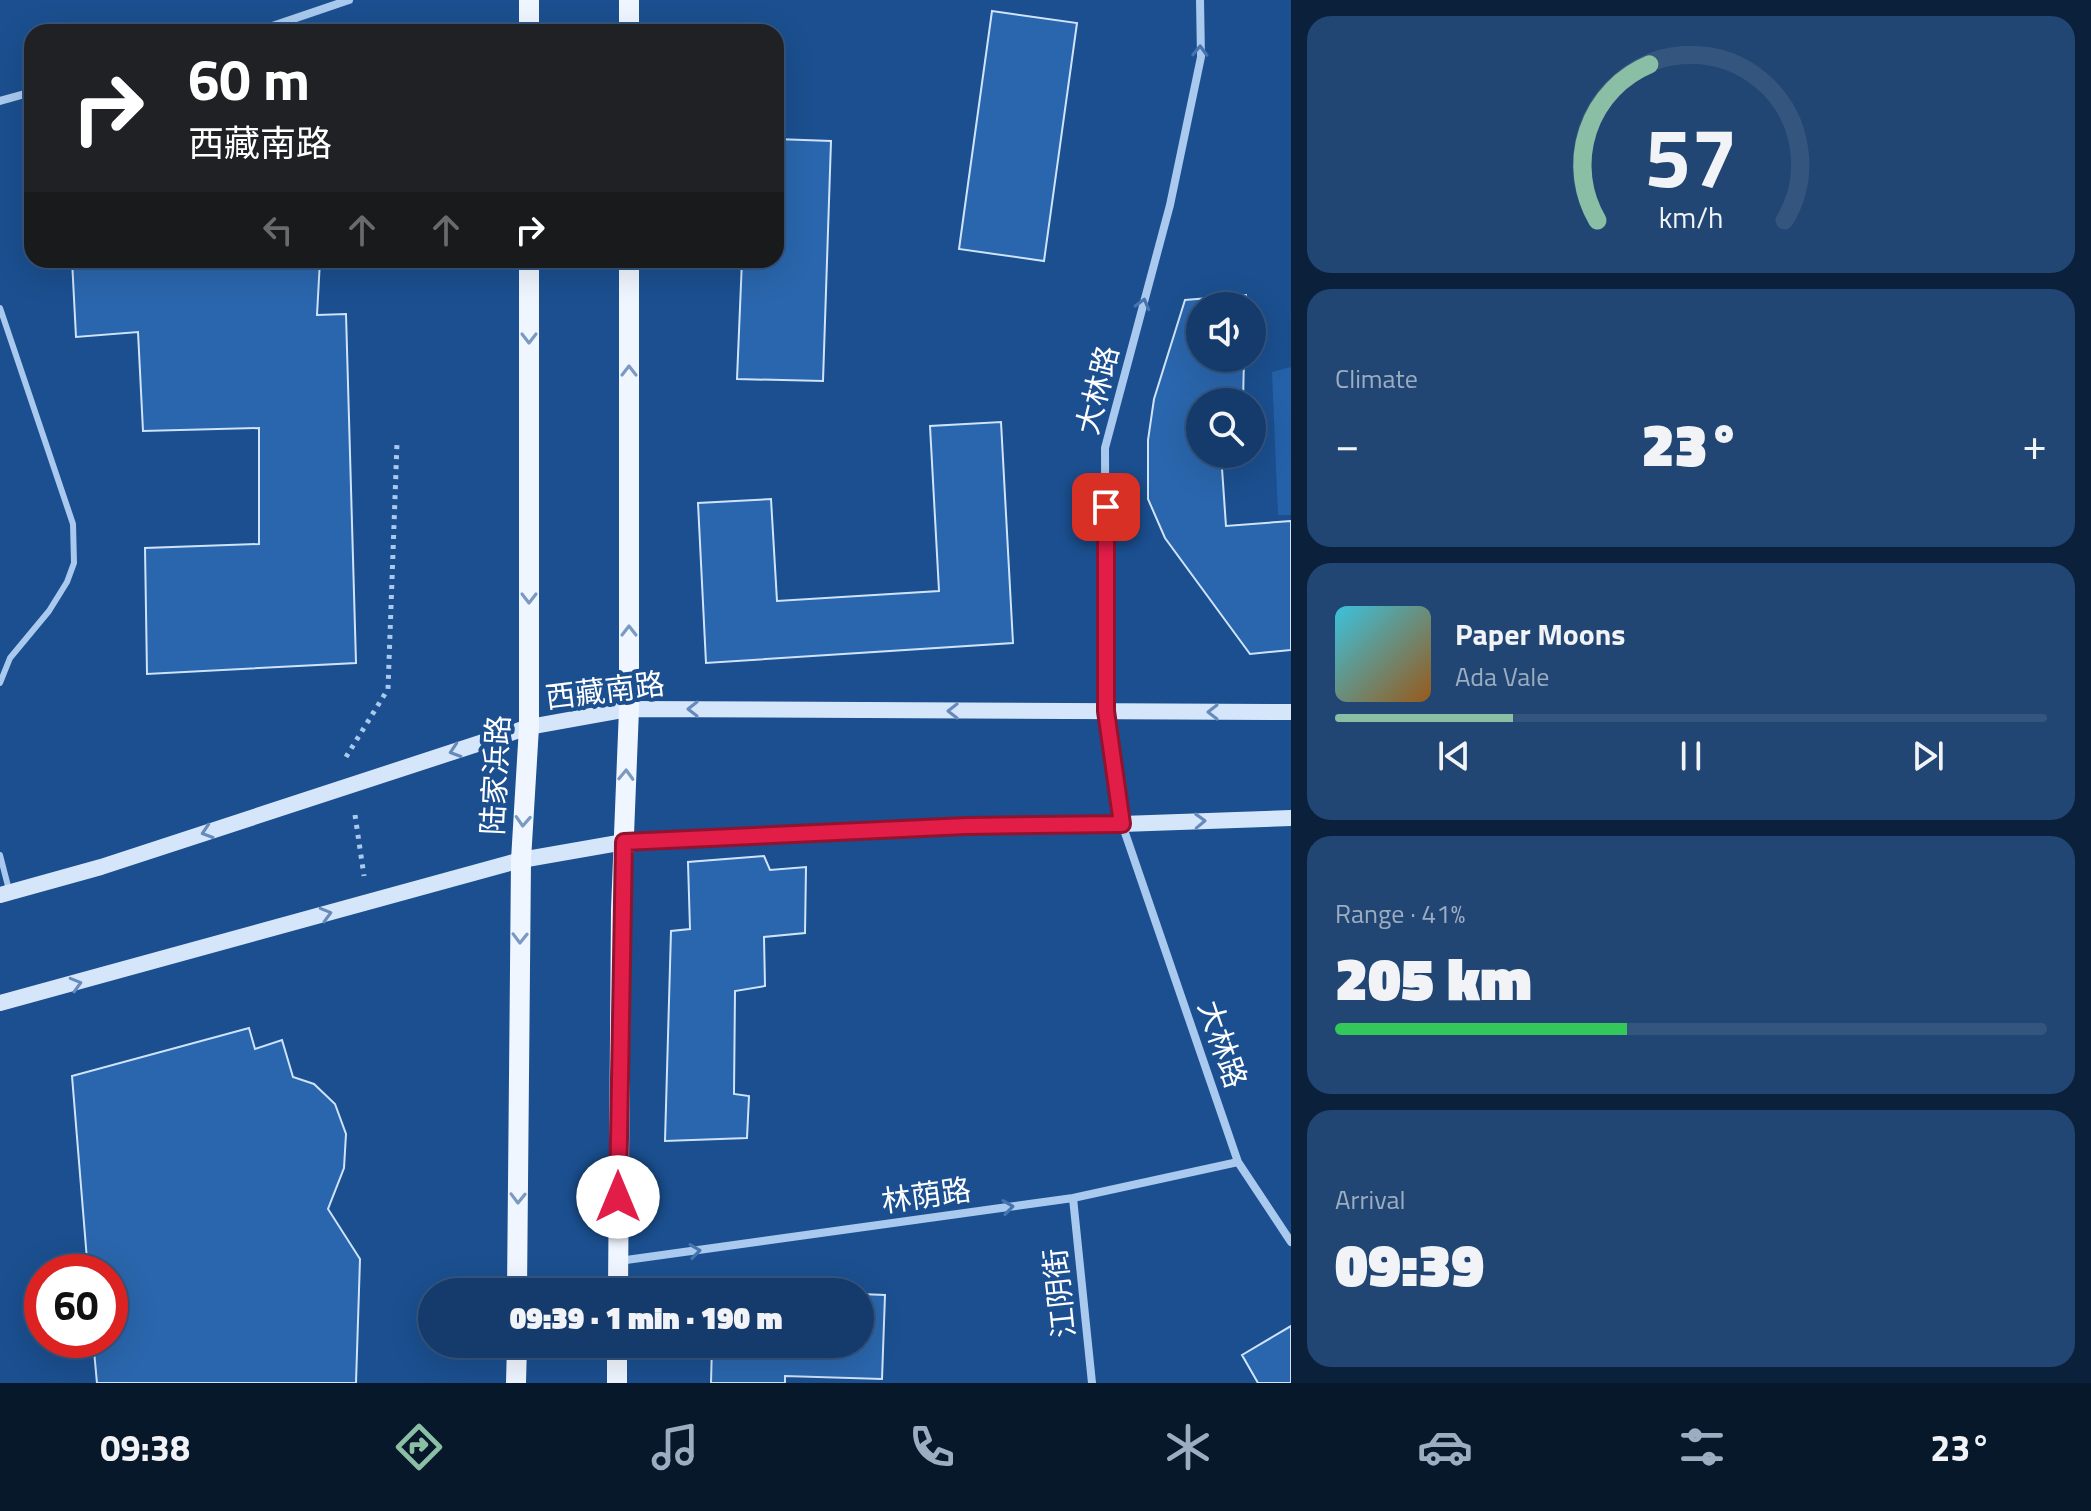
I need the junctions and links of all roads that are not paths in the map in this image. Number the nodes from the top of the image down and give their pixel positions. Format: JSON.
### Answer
{"nodes":[{"id":1,"x":349,"y":0,"type":"edge"},
{"id":2,"x":529,"y":0,"type":"edge"},
{"id":3,"x":629,"y":0,"type":"edge"},
{"id":4,"x":1200,"y":0,"type":"edge"},
{"id":5,"x":278,"y":24,"type":"edge"},
{"id":6,"x":529,"y":24,"type":"edge"},
{"id":7,"x":629,"y":24,"type":"edge"},
{"id":8,"x":24,"y":94,"type":"edge"},
{"id":9,"x":0,"y":101,"type":"edge"},
{"id":10,"x":529,"y":268,"type":"edge"},
{"id":11,"x":629,"y":268,"type":"edge"},
{"id":12,"x":0,"y":308,"type":"edge"},
{"id":13,"x":0,"y":683,"type":"edge"},
{"id":14,"x":629,"y":709,"type":"junction"},
{"id":15,"x":1106,"y":711,"type":"junction"},
{"id":16,"x":1291,"y":712,"type":"edge"},
{"id":17,"x":529,"y":727,"type":"junction"},
{"id":18,"x":1291,"y":818,"type":"edge"},
{"id":19,"x":1122,"y":824,"type":"junction"},
{"id":20,"x":624,"y":842,"type":"junction"},
{"id":21,"x":0,"y":855,"type":"edge"},
{"id":22,"x":521,"y":860,"type":"junction"},
{"id":23,"x":5,"y":894,"type":"edge"},
{"id":24,"x":0,"y":1003,"type":"edge"},
{"id":25,"x":1238,"y":1162,"type":"junction"},
{"id":26,"x":1073,"y":1198,"type":"junction"},
{"id":27,"x":1291,"y":1242,"type":"edge"},
{"id":28,"x":618,"y":1261,"type":"junction"},
{"id":29,"x":517,"y":1278,"type":"edge"},
{"id":30,"x":618,"y":1278,"type":"edge"},
{"id":31,"x":517,"y":1358,"type":"edge"},
{"id":32,"x":617,"y":1358,"type":"edge"},
{"id":33,"x":516,"y":1383,"type":"edge"},
{"id":34,"x":617,"y":1383,"type":"edge"},
{"id":35,"x":1092,"y":1383,"type":"edge"}],
"edges":[{"from":1,"to":5,"type":"street"},
{"from":2,"to":6,"type":"main road"},
{"from":3,"to":7,"type":"main road"},
{"from":15,"to":4,"type":"street","name":"大林路","one_way":true},
{"from":8,"to":9,"type":"street"},
{"from":10,"to":17,"type":"main road","name":"陆家浜路","one_way":true},
{"from":14,"to":11,"type":"main road","one_way":true},
{"from":12,"to":13,"type":"lane"},
{"from":15,"to":14,"type":"main road","name":"西藏南路","one_way":true},
{"from":14,"to":17,"type":"main road","name":"西藏南路"},
{"from":20,"to":14,"type":"main road","one_way":true},
{"from":16,"to":15,"type":"main road","name":"西藏南路","one_way":true},
{"from":15,"to":19,"type":"street","name":"大林路"},
{"from":17,"to":22,"type":"main road","name":"陆家浜路","one_way":true},
{"from":17,"to":23,"type":"main road","name":"西藏南路","one_way":true},
{"from":19,"to":18,"type":"main road","one_way":true},
{"from":19,"to":20,"type":"main road"},
{"from":19,"to":25,"type":"street","name":"大林路"},
{"from":20,"to":22,"type":"main road"},
{"from":20,"to":28,"type":"main road"},
{"from":21,"to":23,"type":"lane"},
{"from":24,"to":22,"type":"main road","one_way":true},
{"from":22,"to":29,"type":"main road","name":"陆家浜路","one_way":true},
{"from":25,"to":26,"type":"street","name":"林荫路"},
{"from":25,"to":27,"type":"street","name":"大林路"},
{"from":28,"to":26,"type":"street","name":"林荫路","one_way":true},
{"from":26,"to":35,"type":"street","name":"江阴街"},
{"from":28,"to":30,"type":"main road"},
{"from":31,"to":33,"type":"main road"},
{"from":32,"to":34,"type":"main road"}]}
